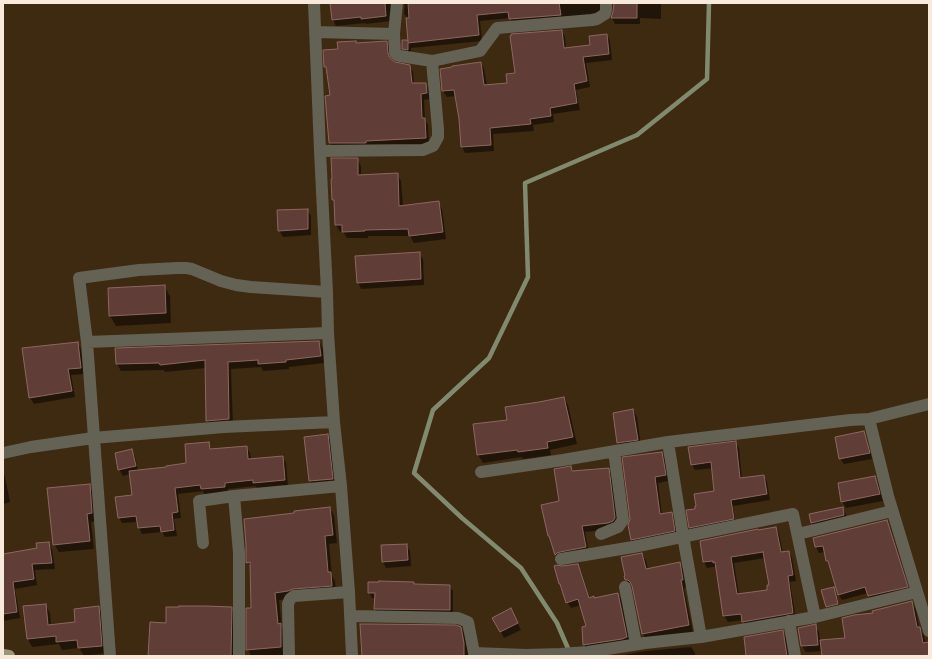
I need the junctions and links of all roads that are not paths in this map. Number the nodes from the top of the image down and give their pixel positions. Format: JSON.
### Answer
{"nodes":[{"id":1,"x":314,"y":3,"type":"edge"},
{"id":2,"x":397,"y":3,"type":"edge"},
{"id":3,"x":606,"y":3,"type":"edge"},
{"id":4,"x":315,"y":32,"type":"junction"},
{"id":5,"x":394,"y":34,"type":"junction"},
{"id":6,"x":432,"y":61,"type":"junction"},
{"id":7,"x":320,"y":151,"type":"junction"},
{"id":8,"x":328,"y":292,"type":"junction"},
{"id":9,"x":328,"y":333,"type":"junction"},
{"id":10,"x":87,"y":342,"type":"junction"},
{"id":11,"x":929,"y":404,"type":"edge"},
{"id":12,"x":868,"y":419,"type":"junction"},
{"id":13,"x":334,"y":422,"type":"junction"},
{"id":14,"x":94,"y":438,"type":"junction"},
{"id":15,"x":668,"y":442,"type":"junction"},
{"id":16,"x":614,"y":451,"type":"junction"},
{"id":17,"x":3,"y":453,"type":"edge"},
{"id":18,"x":481,"y":472,"type":"dead end"},
{"id":19,"x":341,"y":486,"type":"junction"},
{"id":20,"x":234,"y":496,"type":"junction"},
{"id":21,"x":892,"y":511,"type":"junction"},
{"id":22,"x":601,"y":534,"type":"dead end"},
{"id":23,"x":798,"y":534,"type":"junction"},
{"id":24,"x":683,"y":536,"type":"junction"},
{"id":25,"x":203,"y":543,"type":"dead end"},
{"id":26,"x":561,"y":559,"type":"dead end"},
{"id":27,"x":625,"y":587,"type":"dead end"},
{"id":28,"x":349,"y":592,"type":"junction"},
{"id":29,"x":917,"y":592,"type":"junction"},
{"id":30,"x":351,"y":616,"type":"junction"},
{"id":31,"x":815,"y":617,"type":"junction"},
{"id":32,"x":789,"y":621,"type":"junction"},
{"id":33,"x":929,"y":631,"type":"edge"},
{"id":34,"x":700,"y":636,"type":"junction"},
{"id":35,"x":636,"y":644,"type":"junction"},
{"id":36,"x":474,"y":654,"type":"edge"},
{"id":37,"x":3,"y":655,"type":"edge"},
{"id":38,"x":9,"y":656,"type":"edge"},
{"id":39,"x":110,"y":656,"type":"edge"},
{"id":40,"x":239,"y":656,"type":"edge"},
{"id":41,"x":289,"y":656,"type":"edge"},
{"id":42,"x":352,"y":656,"type":"edge"},
{"id":43,"x":795,"y":656,"type":"edge"}],
"edges":[{"from":1,"to":4,"type":"street"},
{"from":2,"to":5,"type":"street"},
{"from":3,"to":6,"type":"street"},
{"from":4,"to":5,"type":"street"},
{"from":4,"to":7,"type":"street"},
{"from":5,"to":6,"type":"street"},
{"from":6,"to":7,"type":"street"},
{"from":7,"to":8,"type":"street"},
{"from":8,"to":9,"type":"street"},
{"from":8,"to":10,"type":"street"},
{"from":9,"to":10,"type":"street"},
{"from":9,"to":13,"type":"street"},
{"from":10,"to":14,"type":"street"},
{"from":11,"to":12,"type":"street"},
{"from":12,"to":15,"type":"street"},
{"from":12,"to":21,"type":"street"},
{"from":13,"to":14,"type":"street"},
{"from":13,"to":19,"type":"street"},
{"from":14,"to":17,"type":"street"},
{"from":14,"to":39,"type":"street"},
{"from":15,"to":16,"type":"street"},
{"from":15,"to":24,"type":"street"},
{"from":16,"to":18,"type":"street"},
{"from":16,"to":22,"type":"street"},
{"from":19,"to":20,"type":"street"},
{"from":19,"to":28,"type":"street"},
{"from":20,"to":25,"type":"street"},
{"from":20,"to":40,"type":"street"},
{"from":21,"to":23,"type":"street"},
{"from":21,"to":29,"type":"street"},
{"from":23,"to":24,"type":"street"},
{"from":23,"to":31,"type":"street"},
{"from":24,"to":26,"type":"street"},
{"from":24,"to":34,"type":"street"},
{"from":27,"to":35,"type":"street"},
{"from":28,"to":30,"type":"street"},
{"from":28,"to":41,"type":"street"},
{"from":29,"to":31,"type":"street"},
{"from":29,"to":33,"type":"street"},
{"from":30,"to":36,"type":"street"},
{"from":30,"to":42,"type":"street"},
{"from":31,"to":32,"type":"street"},
{"from":32,"to":34,"type":"street"},
{"from":32,"to":43,"type":"street"},
{"from":34,"to":35,"type":"street"},
{"from":35,"to":36,"type":"street"},
{"from":37,"to":38,"type":"main road"}]}
